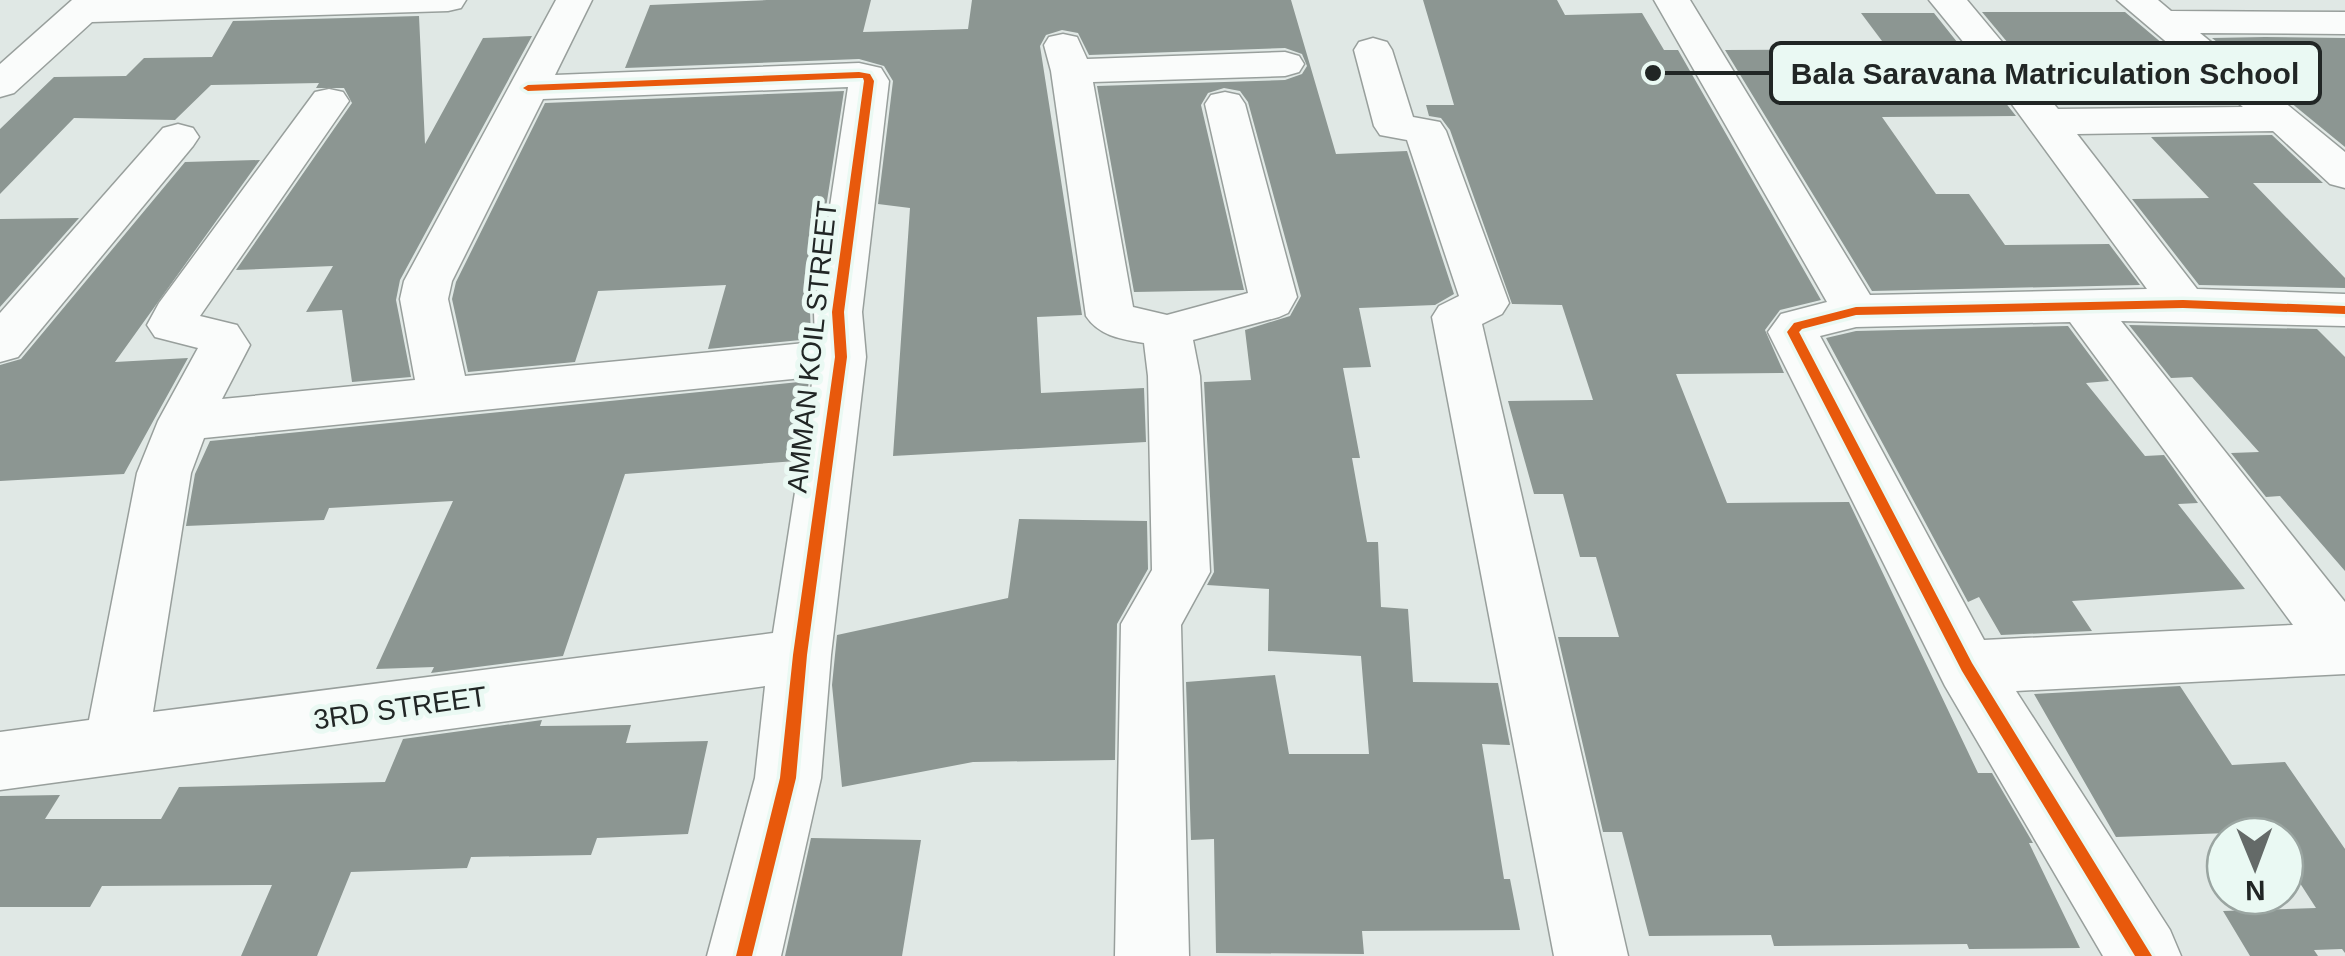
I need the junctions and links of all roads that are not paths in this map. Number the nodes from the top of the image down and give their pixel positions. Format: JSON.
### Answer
{"nodes":[{"id":1,"x":448,"y":0,"type":"edge"},
{"id":2,"x":574,"y":0,"type":"edge"},
{"id":3,"x":1682,"y":0,"type":"edge"},
{"id":4,"x":1947,"y":0,"type":"edge"},
{"id":5,"x":2207,"y":0,"type":"edge"},
{"id":6,"x":88,"y":6,"type":"edge"},
{"id":7,"x":2340,"y":8,"type":"edge"},
{"id":8,"x":2149,"y":11,"type":"edge"},
{"id":9,"x":1374,"y":50,"type":"dead end"},
{"id":10,"x":1285,"y":64,"type":"dead end"},
{"id":11,"x":0,"y":86,"type":"edge"},
{"id":12,"x":528,"y":88,"type":"junction"},
{"id":13,"x":329,"y":101,"type":"dead end"},
{"id":14,"x":1225,"y":104,"type":"dead end"},
{"id":15,"x":2044,"y":122,"type":"junction"},
{"id":16,"x":2312,"y":134,"type":"edge"},
{"id":17,"x":178,"y":137,"type":"dead end"},
{"id":18,"x":2345,"y":176,"type":"edge"},
{"id":19,"x":2184,"y":304,"type":"junction"},
{"id":20,"x":2083,"y":306,"type":"junction"},
{"id":21,"x":2345,"y":310,"type":"edge"},
{"id":22,"x":1856,"y":312,"type":"junction"},
{"id":23,"x":1166,"y":331,"type":"junction"},
{"id":24,"x":0,"y":346,"type":"edge"},
{"id":25,"x":841,"y":357,"type":"junction"},
{"id":26,"x":443,"y":394,"type":"junction"},
{"id":27,"x":184,"y":421,"type":"junction"},
{"id":28,"x":2345,"y":648,"type":"edge"},
{"id":29,"x":800,"y":655,"type":"junction"},
{"id":30,"x":1967,"y":668,"type":"junction"},
{"id":31,"x":119,"y":745,"type":"junction"},
{"id":32,"x":0,"y":761,"type":"edge"},
{"id":33,"x":744,"y":956,"type":"edge"},
{"id":34,"x":1152,"y":956,"type":"edge"},
{"id":35,"x":1591,"y":956,"type":"edge"},
{"id":36,"x":2144,"y":956,"type":"edge"}],
"edges":[{"from":1,"to":6,"type":"street"},
{"from":2,"to":12,"type":"street"},
{"from":3,"to":22,"type":"street"},
{"from":4,"to":15,"type":"street"},
{"from":5,"to":7,"type":"street"},
{"from":6,"to":11,"type":"street"},
{"from":7,"to":8,"type":"street"},
{"from":8,"to":16,"type":"street"},
{"from":9,"to":35,"type":"street"},
{"from":10,"to":23,"type":"street"},
{"from":12,"to":25,"type":"street","name":"AMMAN KOIL STREET"},
{"from":12,"to":26,"type":"street"},
{"from":13,"to":27,"type":"street"},
{"from":14,"to":23,"type":"street"},
{"from":15,"to":16,"type":"street"},
{"from":15,"to":19,"type":"street"},
{"from":16,"to":18,"type":"street"},
{"from":17,"to":24,"type":"street"},
{"from":19,"to":20,"type":"street"},
{"from":19,"to":21,"type":"street"},
{"from":20,"to":22,"type":"street"},
{"from":20,"to":28,"type":"street"},
{"from":22,"to":30,"type":"street"},
{"from":23,"to":34,"type":"street"},
{"from":25,"to":26,"type":"street"},
{"from":25,"to":29,"type":"street","name":"AMMAN KOIL STREET"},
{"from":26,"to":27,"type":"street"},
{"from":27,"to":31,"type":"street"},
{"from":28,"to":30,"type":"street"},
{"from":29,"to":31,"type":"street","name":"3RD STREET"},
{"from":29,"to":33,"type":"street","name":"AMMAN KOIL STREET"},
{"from":30,"to":36,"type":"street"},
{"from":31,"to":32,"type":"street","name":"3RD STREET"}]}
